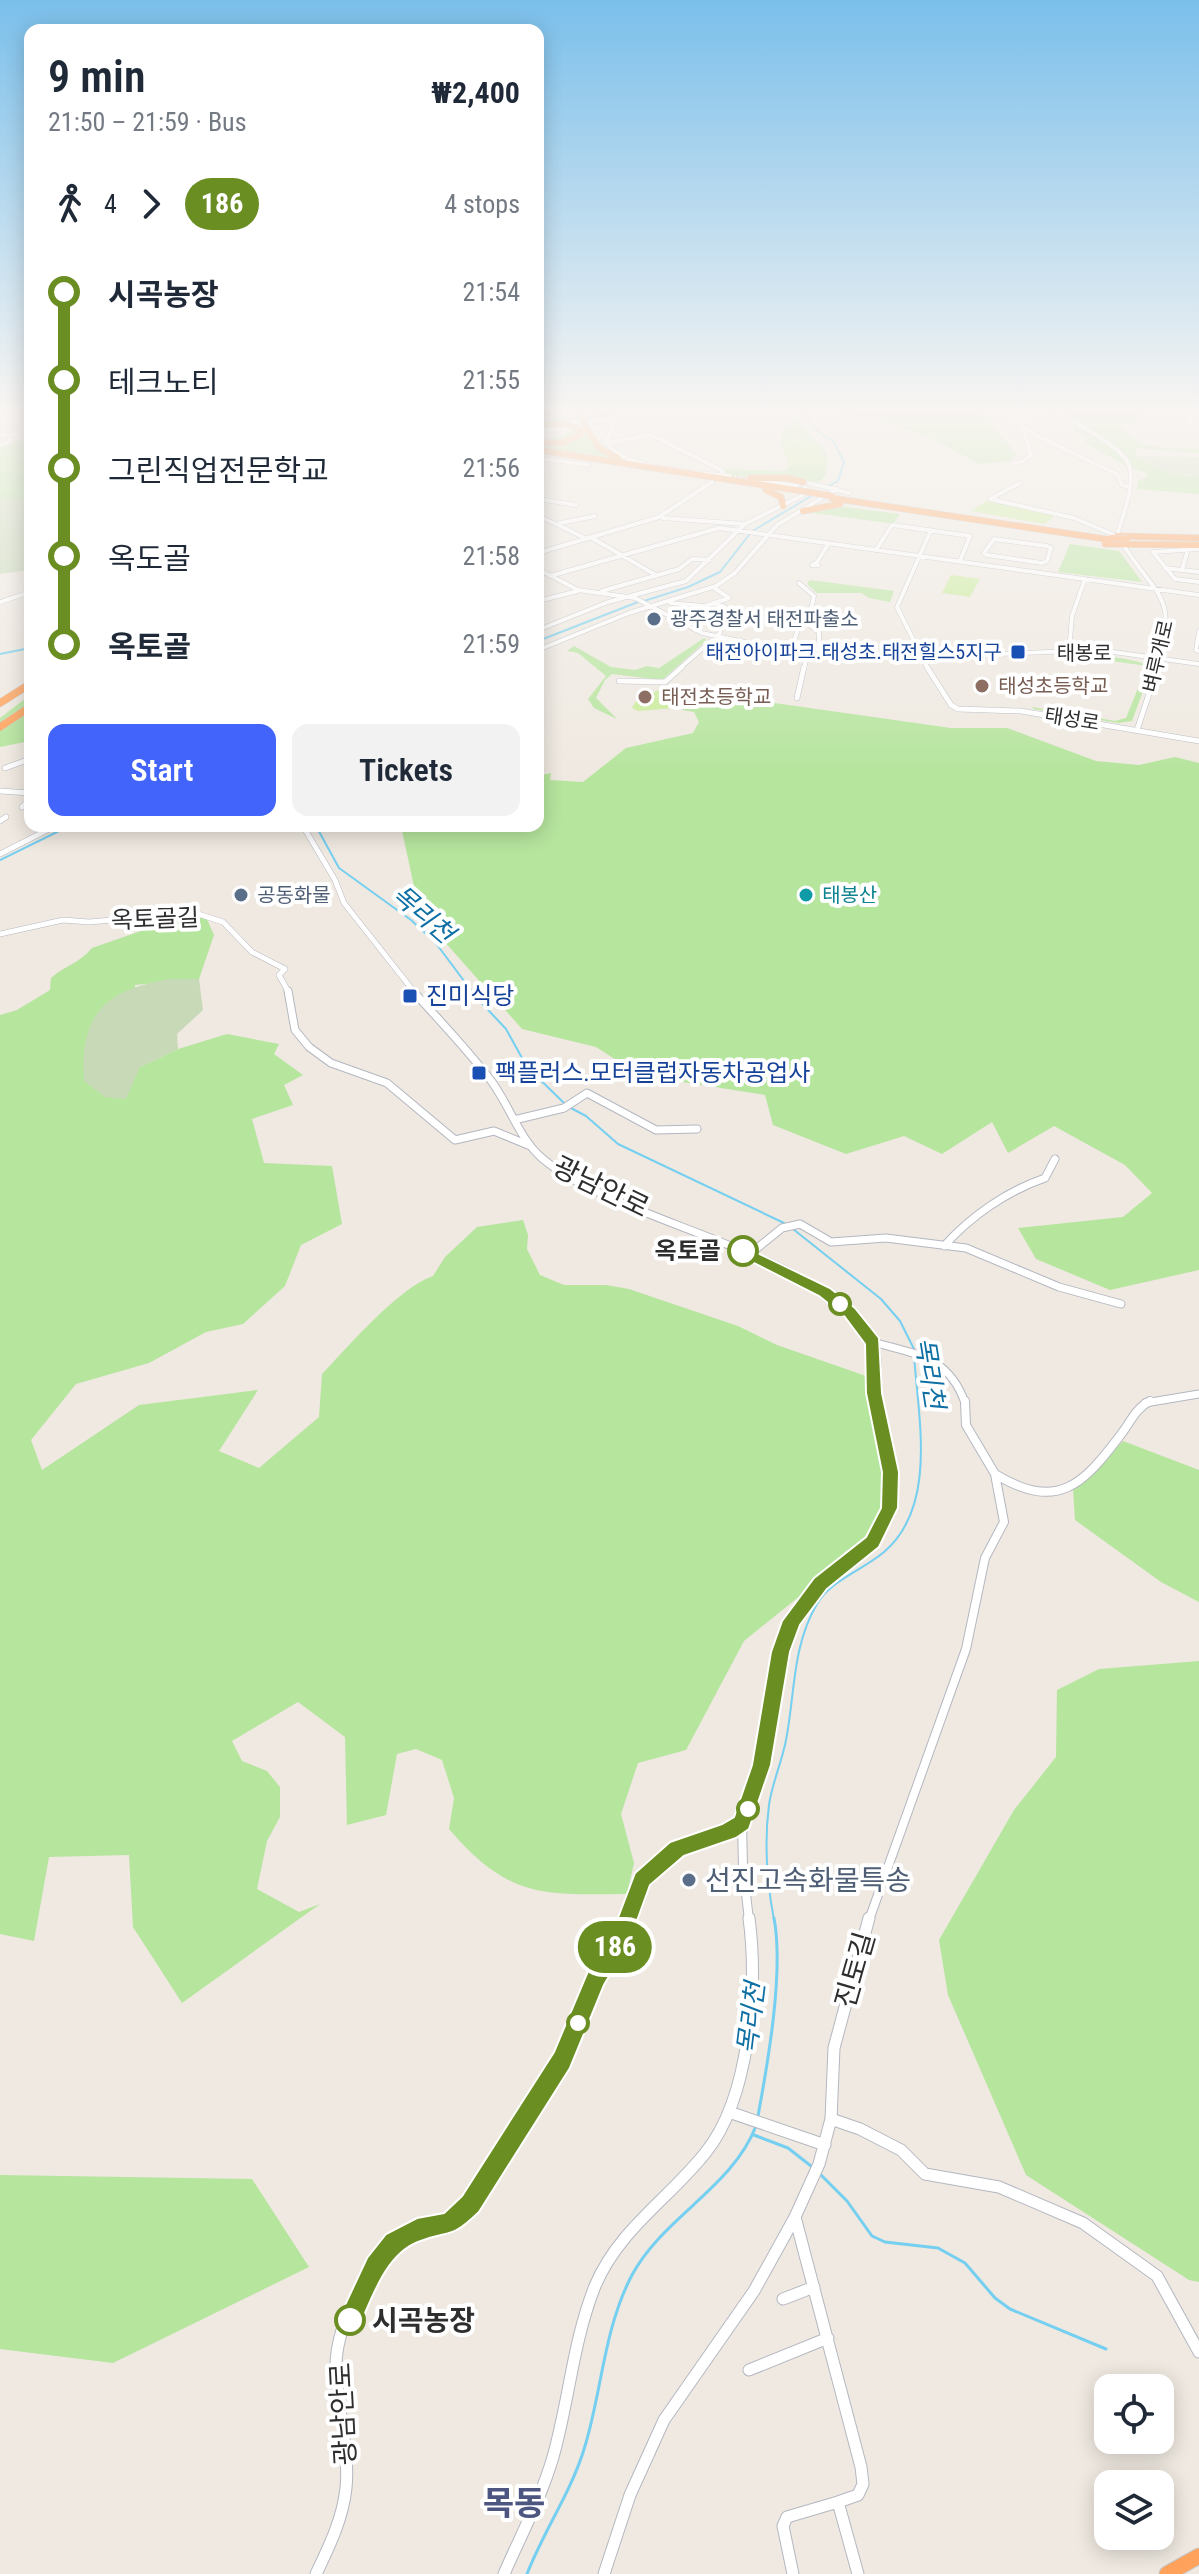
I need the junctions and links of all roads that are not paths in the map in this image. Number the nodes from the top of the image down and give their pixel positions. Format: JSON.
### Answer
{"nodes":[{"id":1,"x":573,"y":532,"type":"edge"},
{"id":2,"x":608,"y":532,"type":"edge"},
{"id":3,"x":696,"y":532,"type":"edge"},
{"id":4,"x":738,"y":532,"type":"edge"},
{"id":5,"x":758,"y":532,"type":"edge"},
{"id":6,"x":886,"y":532,"type":"edge"},
{"id":7,"x":930,"y":532,"type":"edge"},
{"id":8,"x":945,"y":532,"type":"edge"},
{"id":9,"x":1061,"y":532,"type":"edge"},
{"id":10,"x":1061,"y":532,"type":"edge"},
{"id":11,"x":1107,"y":532,"type":"edge"},
{"id":12,"x":1121,"y":532,"type":"edge"},
{"id":13,"x":766,"y":534,"type":"junction"},
{"id":14,"x":591,"y":537,"type":"junction"},
{"id":15,"x":585,"y":538,"type":"junction"},
{"id":16,"x":1120,"y":540,"type":"junction"},
{"id":17,"x":1022,"y":542,"type":"junction"},
{"id":18,"x":829,"y":543,"type":"junction"},
{"id":19,"x":1199,"y":543,"type":"edge"},
{"id":20,"x":1188,"y":549,"type":"junction"},
{"id":21,"x":876,"y":550,"type":"junction"},
{"id":22,"x":544,"y":551,"type":"edge"},
{"id":23,"x":619,"y":554,"type":"junction"},
{"id":24,"x":920,"y":556,"type":"junction"},
{"id":25,"x":1014,"y":559,"type":"junction"},
{"id":26,"x":710,"y":560,"type":"junction"},
{"id":27,"x":960,"y":561,"type":"junction"},
{"id":28,"x":817,"y":562,"type":"dead end"},
{"id":29,"x":1011,"y":568,"type":"junction"},
{"id":30,"x":1165,"y":568,"type":"junction"},
{"id":31,"x":1182,"y":570,"type":"junction"},
{"id":32,"x":544,"y":572,"type":"edge"},
{"id":33,"x":1199,"y":572,"type":"edge"},
{"id":34,"x":656,"y":575,"type":"junction"},
{"id":35,"x":550,"y":576,"type":"junction"},
{"id":36,"x":1085,"y":579,"type":"junction"},
{"id":37,"x":1149,"y":579,"type":"junction"},
{"id":38,"x":1199,"y":582,"type":"edge"},
{"id":39,"x":799,"y":583,"type":"dead end"},
{"id":40,"x":1127,"y":585,"type":"junction"},
{"id":41,"x":713,"y":587,"type":"junction"},
{"id":42,"x":1156,"y":589,"type":"junction"},
{"id":43,"x":581,"y":590,"type":"junction"},
{"id":44,"x":600,"y":592,"type":"junction"},
{"id":45,"x":24,"y":594,"type":"edge"},
{"id":46,"x":1196,"y":595,"type":"edge"},
{"id":47,"x":633,"y":597,"type":"junction"},
{"id":48,"x":544,"y":599,"type":"edge"},
{"id":49,"x":0,"y":602,"type":"edge"},
{"id":50,"x":668,"y":602,"type":"junction"},
{"id":51,"x":1164,"y":602,"type":"junction"},
{"id":52,"x":715,"y":604,"type":"junction"},
{"id":53,"x":652,"y":605,"type":"junction"},
{"id":54,"x":808,"y":624,"type":"junction"},
{"id":55,"x":544,"y":628,"type":"edge"},
{"id":56,"x":1199,"y":631,"type":"edge"},
{"id":57,"x":715,"y":637,"type":"junction"},
{"id":58,"x":544,"y":648,"type":"edge"},
{"id":59,"x":791,"y":650,"type":"junction"},
{"id":60,"x":808,"y":651,"type":"junction"},
{"id":61,"x":1199,"y":651,"type":"edge"},
{"id":62,"x":819,"y":652,"type":"junction"},
{"id":63,"x":1069,"y":652,"type":"junction"},
{"id":64,"x":920,"y":657,"type":"junction"},
{"id":65,"x":1158,"y":658,"type":"junction"},
{"id":66,"x":1199,"y":664,"type":"edge"},
{"id":67,"x":619,"y":681,"type":"dead end"},
{"id":68,"x":24,"y":682,"type":"edge"},
{"id":69,"x":24,"y":689,"type":"edge"},
{"id":70,"x":0,"y":697,"type":"edge"},
{"id":71,"x":797,"y":698,"type":"dead end"},
{"id":72,"x":0,"y":703,"type":"edge"},
{"id":73,"x":24,"y":711,"type":"edge"},
{"id":74,"x":0,"y":727,"type":"edge"},
{"id":75,"x":1137,"y":730,"type":"junction"},
{"id":76,"x":1199,"y":741,"type":"edge"},
{"id":77,"x":24,"y":761,"type":"edge"},
{"id":78,"x":5,"y":768,"type":"dead end"},
{"id":79,"x":0,"y":791,"type":"edge"},
{"id":80,"x":24,"y":793,"type":"edge"},
{"id":81,"x":43,"y":832,"type":"edge"},
{"id":82,"x":307,"y":832,"type":"edge"},
{"id":83,"x":0,"y":854,"type":"edge"},
{"id":84,"x":0,"y":934,"type":"edge"},
{"id":85,"x":514,"y":1120,"type":"junction"},
{"id":86,"x":697,"y":1129,"type":"dead end"},
{"id":87,"x":529,"y":1145,"type":"junction"},
{"id":88,"x":1055,"y":1159,"type":"dead end"},
{"id":89,"x":944,"y":1246,"type":"junction"},
{"id":90,"x":750,"y":1254,"type":"junction"},
{"id":91,"x":1121,"y":1304,"type":"dead end"},
{"id":92,"x":873,"y":1342,"type":"junction"},
{"id":93,"x":1199,"y":1394,"type":"edge"},
{"id":94,"x":995,"y":1474,"type":"junction"},
{"id":95,"x":742,"y":1823,"type":"junction"},
{"id":96,"x":729,"y":2112,"type":"junction"},
{"id":97,"x":831,"y":2119,"type":"junction"},
{"id":98,"x":825,"y":2145,"type":"junction"},
{"id":99,"x":795,"y":2217,"type":"junction"},
{"id":100,"x":814,"y":2287,"type":"junction"},
{"id":101,"x":783,"y":2299,"type":"dead end"},
{"id":102,"x":828,"y":2338,"type":"junction"},
{"id":103,"x":1199,"y":2352,"type":"edge"},
{"id":104,"x":749,"y":2370,"type":"dead end"},
{"id":105,"x":838,"y":2502,"type":"junction"},
{"id":106,"x":1199,"y":2556,"type":"edge"},
{"id":107,"x":316,"y":2574,"type":"edge"},
{"id":108,"x":504,"y":2574,"type":"edge"},
{"id":109,"x":604,"y":2574,"type":"edge"},
{"id":110,"x":793,"y":2574,"type":"edge"},
{"id":111,"x":858,"y":2574,"type":"edge"},
{"id":112,"x":1167,"y":2574,"type":"edge"}],
"edges":[{"from":1,"to":15,"type":"street"},
{"from":2,"to":14,"type":"street"},
{"from":3,"to":23,"type":"street"},
{"from":4,"to":26,"type":"street"},
{"from":5,"to":13,"type":"street"},
{"from":6,"to":21,"type":"street"},
{"from":7,"to":24,"type":"street","name":"태성로"},
{"from":8,"to":27,"type":"street"},
{"from":9,"to":16,"type":"highway"},
{"from":10,"to":16,"type":"highway"},
{"from":11,"to":16,"type":"street"},
{"from":12,"to":16,"type":"street"},
{"from":13,"to":18,"type":"street"},
{"from":13,"to":41,"type":"street"},
{"from":14,"to":15,"type":"street"},
{"from":14,"to":23,"type":"street"},
{"from":15,"to":22,"type":"street"},
{"from":16,"to":19,"type":"highway"},
{"from":16,"to":19,"type":"highway"},
{"from":16,"to":37,"type":"street","name":"벼루개로"},
{"from":17,"to":25,"type":"street"},
{"from":17,"to":25,"type":"street"},
{"from":17,"to":25,"type":"street"},
{"from":18,"to":21,"type":"street"},
{"from":18,"to":28,"type":"street"},
{"from":19,"to":20,"type":"street"},
{"from":20,"to":30,"type":"street"},
{"from":20,"to":31,"type":"street"},
{"from":21,"to":24,"type":"street"},
{"from":23,"to":34,"type":"street"},
{"from":23,"to":35,"type":"street"},
{"from":24,"to":27,"type":"street"},
{"from":24,"to":64,"type":"street","name":"태성로"},
{"from":25,"to":29,"type":"street"},
{"from":26,"to":34,"type":"street"},
{"from":26,"to":47,"type":"street"},
{"from":27,"to":29,"type":"street"},
{"from":29,"to":36,"type":"street"},
{"from":30,"to":31,"type":"street"},
{"from":30,"to":38,"type":"street"},
{"from":31,"to":33,"type":"street"},
{"from":32,"to":35,"type":"street"},
{"from":34,"to":44,"type":"street"},
{"from":35,"to":43,"type":"street"},
{"from":36,"to":40,"type":"street"},
{"from":36,"to":63,"type":"street"},
{"from":37,"to":40,"type":"street"},
{"from":37,"to":42,"type":"street","name":"벼루개로"},
{"from":39,"to":54,"type":"street"},
{"from":40,"to":42,"type":"street"},
{"from":41,"to":50,"type":"street"},
{"from":41,"to":52,"type":"street"},
{"from":42,"to":46,"type":"street"},
{"from":42,"to":51,"type":"street","name":"벼루개로"},
{"from":43,"to":44,"type":"street"},
{"from":43,"to":48,"type":"street"},
{"from":44,"to":47,"type":"street"},
{"from":45,"to":49,"type":"street"},
{"from":46,"to":51,"type":"street"},
{"from":47,"to":53,"type":"street","name":"태봉로"},
{"from":47,"to":55,"type":"street"},
{"from":50,"to":52,"type":"street"},
{"from":50,"to":53,"type":"street"},
{"from":51,"to":65,"type":"street","name":"벼루개로"},
{"from":52,"to":57,"type":"street"},
{"from":53,"to":57,"type":"street","name":"태봉로"},
{"from":53,"to":58,"type":"street"},
{"from":54,"to":59,"type":"street"},
{"from":54,"to":62,"type":"street"},
{"from":56,"to":61,"type":"street"},
{"from":57,"to":59,"type":"street","name":"태봉로"},
{"from":57,"to":67,"type":"street"},
{"from":59,"to":60,"type":"street","name":"태봉로"},
{"from":60,"to":62,"type":"street","name":"태봉로"},
{"from":60,"to":71,"type":"street"},
{"from":62,"to":64,"type":"street","name":"태봉로"},
{"from":63,"to":64,"type":"street","name":"태봉로"},
{"from":63,"to":65,"type":"street","name":"태봉로"},
{"from":64,"to":75,"type":"street","name":"태성로"},
{"from":65,"to":66,"type":"street","name":"태봉로"},
{"from":65,"to":75,"type":"street","name":"벼루개로"},
{"from":68,"to":70,"type":"highway"},
{"from":69,"to":72,"type":"highway"},
{"from":73,"to":74,"type":"highway"},
{"from":75,"to":76,"type":"street","name":"태성로"},
{"from":77,"to":78,"type":"street"},
{"from":79,"to":80,"type":"street"},
{"from":81,"to":83,"type":"street"},
{"from":82,"to":85,"type":"street","name":"광남안로"},
{"from":84,"to":87,"type":"street","name":"옥토골길"},
{"from":85,"to":86,"type":"street"},
{"from":85,"to":87,"type":"street","name":"광남안로"},
{"from":87,"to":90,"type":"street","name":"광남안로"},
{"from":88,"to":89,"type":"street"},
{"from":89,"to":90,"type":"street"},
{"from":89,"to":91,"type":"street"},
{"from":90,"to":92,"type":"street","name":"광남안로"},
{"from":92,"to":94,"type":"street","name":"진토길"},
{"from":92,"to":95,"type":"street"},
{"from":93,"to":94,"type":"street"},
{"from":94,"to":97,"type":"street","name":"진토길"},
{"from":95,"to":96,"type":"street"},
{"from":95,"to":107,"type":"street","name":"광남안로"},
{"from":96,"to":98,"type":"street"},
{"from":96,"to":108,"type":"street"},
{"from":97,"to":98,"type":"street","name":"진토길"},
{"from":97,"to":103,"type":"street"},
{"from":98,"to":99,"type":"street","name":"진토길"},
{"from":99,"to":100,"type":"street"},
{"from":99,"to":109,"type":"street","name":"진토길"},
{"from":100,"to":101,"type":"street"},
{"from":100,"to":102,"type":"street"},
{"from":102,"to":104,"type":"street"},
{"from":102,"to":105,"type":"street"},
{"from":105,"to":110,"type":"street"},
{"from":105,"to":111,"type":"street"},
{"from":106,"to":112,"type":"highway"}]}
